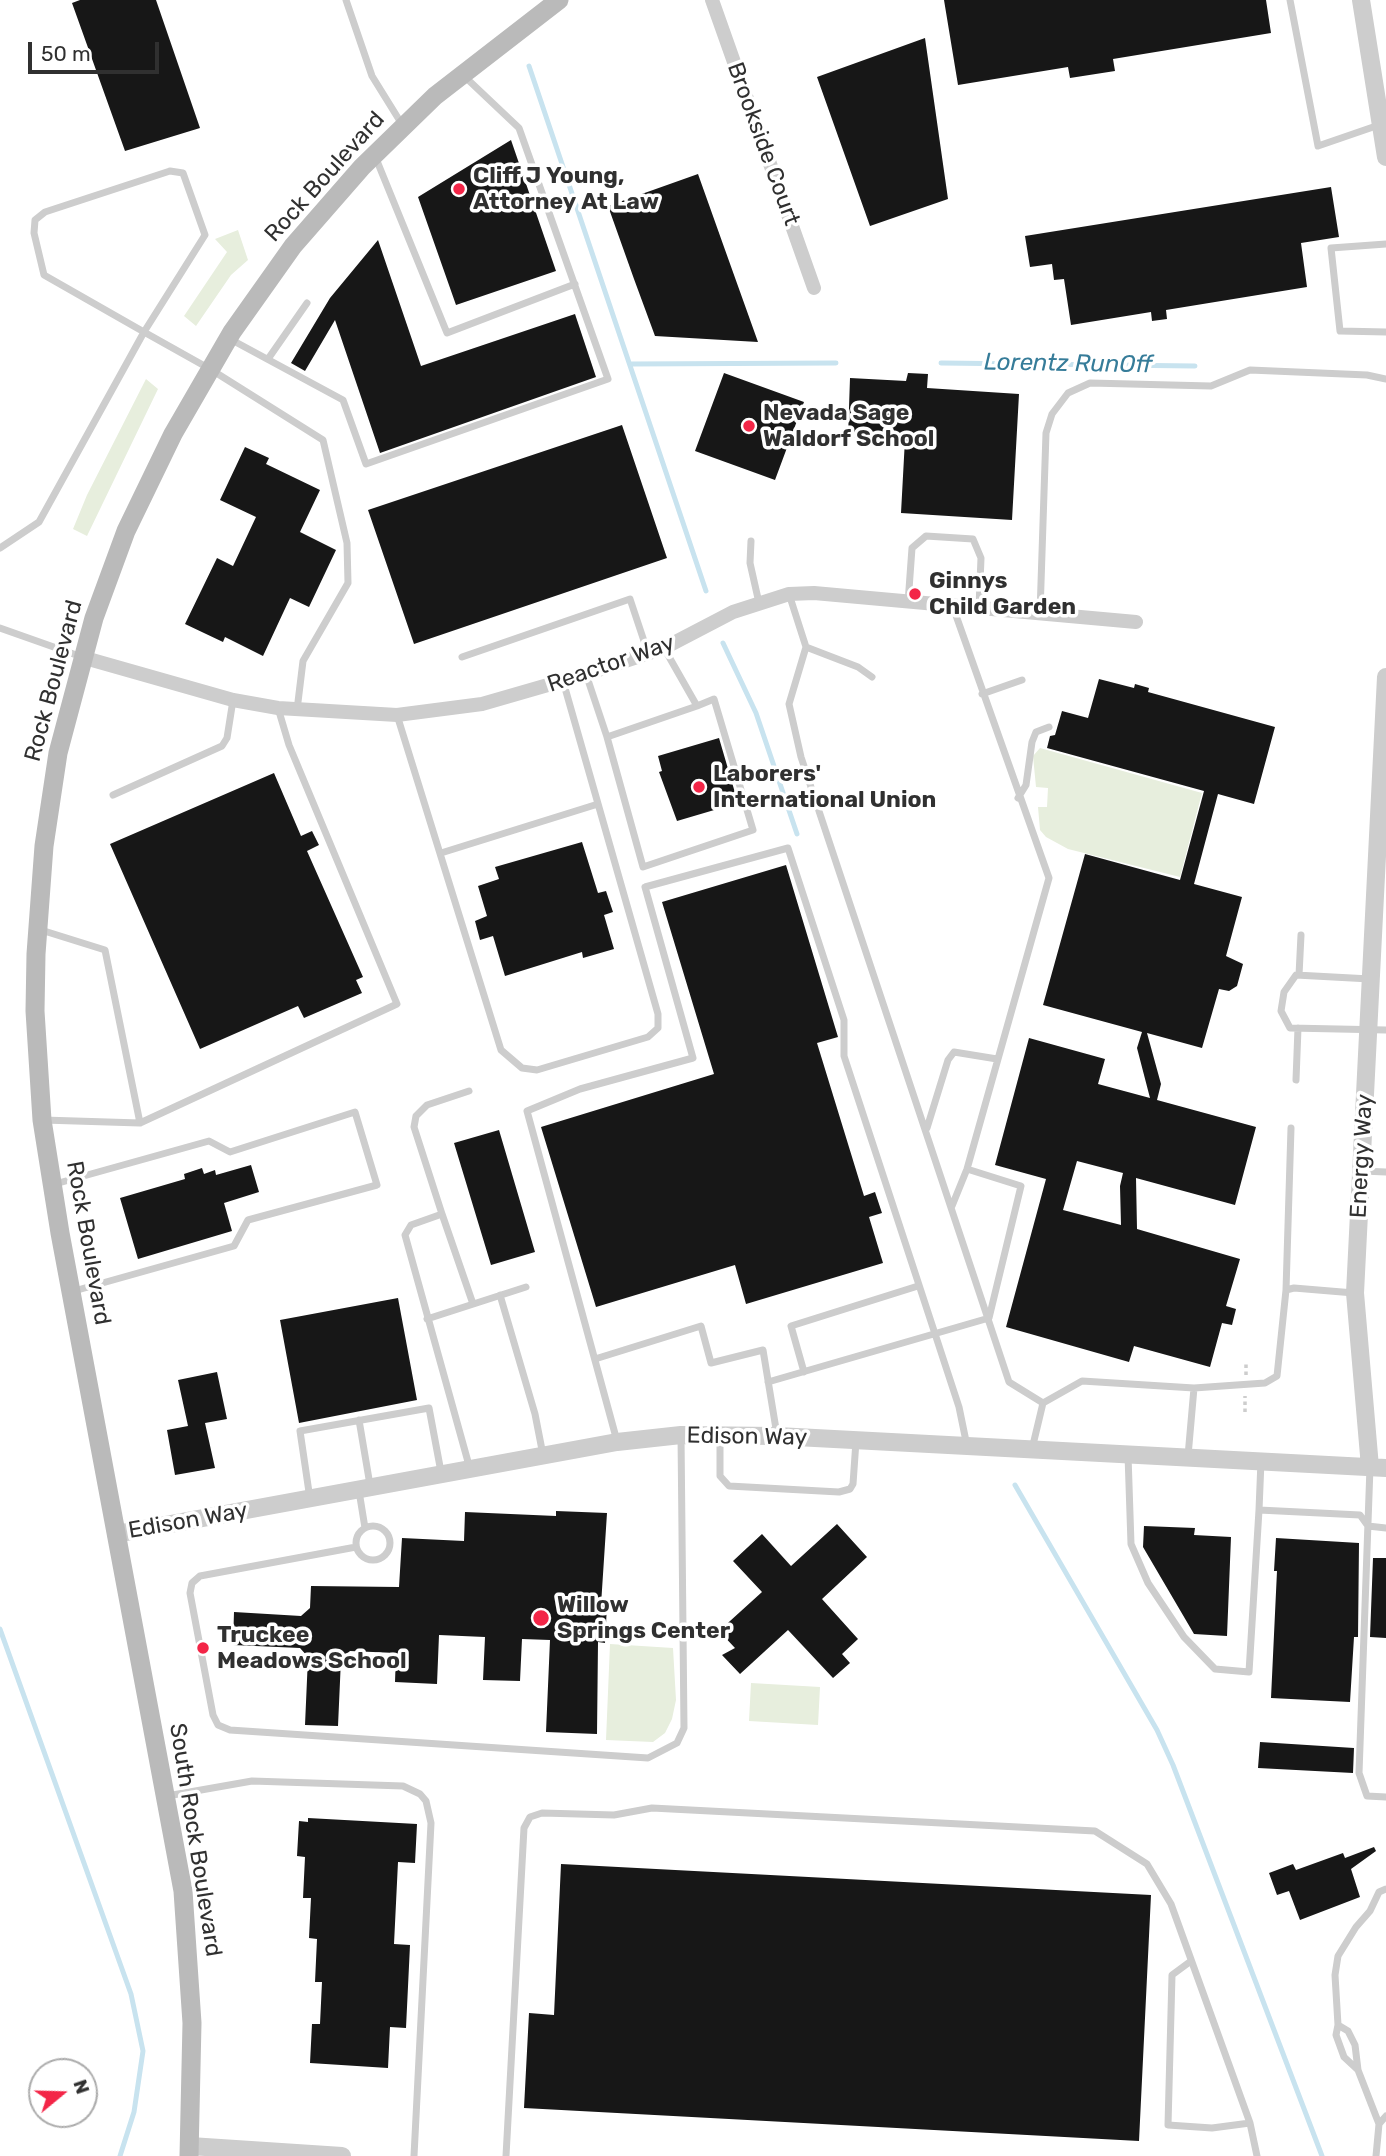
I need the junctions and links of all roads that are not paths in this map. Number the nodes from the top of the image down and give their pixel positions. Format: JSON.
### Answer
{"nodes":[{"id":1,"x":346,"y":0,"type":"edge"},
{"id":2,"x":559,"y":0,"type":"edge"},
{"id":3,"x":712,"y":0,"type":"edge"},
{"id":4,"x":1290,"y":0,"type":"edge"},
{"id":5,"x":1361,"y":0,"type":"edge"},
{"id":6,"x":463,"y":74,"type":"junction"},
{"id":7,"x":403,"y":127,"type":"junction"},
{"id":8,"x":1383,"y":130,"type":"edge"},
{"id":9,"x":375,"y":155,"type":"junction"},
{"id":10,"x":1386,"y":157,"type":"edge"},
{"id":11,"x":1386,"y":244,"type":"edge"},
{"id":12,"x":575,"y":284,"type":"junction"},
{"id":13,"x":814,"y":288,"type":"dead end"},
{"id":14,"x":307,"y":303,"type":"dead end"},
{"id":15,"x":144,"y":332,"type":"junction"},
{"id":16,"x":1386,"y":332,"type":"edge"},
{"id":17,"x":228,"y":338,"type":"junction"},
{"id":18,"x":268,"y":359,"type":"junction"},
{"id":19,"x":210,"y":369,"type":"junction"},
{"id":20,"x":1386,"y":379,"type":"edge"},
{"id":21,"x":751,"y":541,"type":"dead end"},
{"id":22,"x":0,"y":548,"type":"edge"},
{"id":23,"x":789,"y":594,"type":"junction"},
{"id":24,"x":908,"y":603,"type":"junction"},
{"id":25,"x":759,"y":604,"type":"junction"},
{"id":26,"x":953,"y":607,"type":"junction"},
{"id":27,"x":979,"y":607,"type":"junction"},
{"id":28,"x":1040,"y":612,"type":"junction"},
{"id":29,"x":1136,"y":622,"type":"dead end"},
{"id":30,"x":0,"y":628,"type":"edge"},
{"id":31,"x":806,"y":647,"type":"junction"},
{"id":32,"x":664,"y":648,"type":"junction"},
{"id":33,"x":649,"y":653,"type":"junction"},
{"id":34,"x":462,"y":657,"type":"dead end"},
{"id":35,"x":85,"y":658,"type":"junction"},
{"id":36,"x":586,"y":674,"type":"junction"},
{"id":37,"x":872,"y":677,"type":"dead end"},
{"id":38,"x":1386,"y":677,"type":"edge"},
{"id":39,"x":1022,"y":680,"type":"dead end"},
{"id":40,"x":562,"y":681,"type":"junction"},
{"id":41,"x":982,"y":694,"type":"junction"},
{"id":42,"x":233,"y":699,"type":"junction"},
{"id":43,"x":697,"y":706,"type":"junction"},
{"id":44,"x":278,"y":708,"type":"junction"},
{"id":45,"x":297,"y":710,"type":"junction"},
{"id":46,"x":397,"y":715,"type":"junction"},
{"id":47,"x":1049,"y":727,"type":"dead end"},
{"id":48,"x":607,"y":737,"type":"junction"},
{"id":49,"x":1384,"y":752,"type":"edge"},
{"id":50,"x":1383,"y":788,"type":"edge"},
{"id":51,"x":113,"y":795,"type":"dead end"},
{"id":52,"x":1018,"y":798,"type":"junction"},
{"id":53,"x":598,"y":804,"type":"junction"},
{"id":54,"x":441,"y":853,"type":"junction"},
{"id":55,"x":37,"y":929,"type":"junction"},
{"id":56,"x":1301,"y":936,"type":"dead end"},
{"id":57,"x":1374,"y":967,"type":"junction"},
{"id":58,"x":1298,"y":975,"type":"junction"},
{"id":59,"x":1297,"y":1028,"type":"junction"},
{"id":60,"x":1377,"y":1030,"type":"edge"},
{"id":61,"x":997,"y":1059,"type":"junction"},
{"id":62,"x":1296,"y":1080,"type":"dead end"},
{"id":63,"x":469,"y":1091,"type":"dead end"},
{"id":64,"x":42,"y":1120,"type":"junction"},
{"id":65,"x":140,"y":1123,"type":"junction"},
{"id":66,"x":1292,"y":1128,"type":"dead end"},
{"id":67,"x":926,"y":1129,"type":"junction"},
{"id":68,"x":967,"y":1169,"type":"junction"},
{"id":69,"x":1361,"y":1171,"type":"junction"},
{"id":70,"x":1386,"y":1172,"type":"edge"},
{"id":71,"x":51,"y":1185,"type":"junction"},
{"id":72,"x":952,"y":1206,"type":"junction"},
{"id":73,"x":442,"y":1214,"type":"junction"},
{"id":74,"x":918,"y":1286,"type":"junction"},
{"id":75,"x":526,"y":1287,"type":"dead end"},
{"id":76,"x":1286,"y":1290,"type":"junction"},
{"id":77,"x":71,"y":1292,"type":"junction"},
{"id":78,"x":1355,"y":1293,"type":"junction"},
{"id":79,"x":500,"y":1295,"type":"junction"},
{"id":80,"x":473,"y":1304,"type":"junction"},
{"id":81,"x":989,"y":1318,"type":"junction"},
{"id":82,"x":427,"y":1319,"type":"junction"},
{"id":83,"x":935,"y":1335,"type":"junction"},
{"id":84,"x":595,"y":1359,"type":"junction"},
{"id":85,"x":804,"y":1372,"type":"junction"},
{"id":86,"x":768,"y":1382,"type":"junction"},
{"id":87,"x":1194,"y":1388,"type":"junction"},
{"id":88,"x":1043,"y":1403,"type":"junction"},
{"id":89,"x":359,"y":1420,"type":"junction"},
{"id":90,"x":720,"y":1434,"type":"junction"},
{"id":91,"x":681,"y":1435,"type":"junction"},
{"id":92,"x":777,"y":1436,"type":"junction"},
{"id":93,"x":856,"y":1440,"type":"junction"},
{"id":94,"x":617,"y":1441,"type":"junction"},
{"id":95,"x":967,"y":1446,"type":"junction"},
{"id":96,"x":1032,"y":1450,"type":"junction"},
{"id":97,"x":544,"y":1455,"type":"junction"},
{"id":98,"x":1128,"y":1455,"type":"junction"},
{"id":99,"x":1188,"y":1458,"type":"junction"},
{"id":100,"x":1261,"y":1461,"type":"junction"},
{"id":101,"x":1378,"y":1468,"type":"edge"},
{"id":102,"x":471,"y":1469,"type":"junction"},
{"id":103,"x":442,"y":1475,"type":"junction"},
{"id":104,"x":365,"y":1490,"type":"junction"},
{"id":105,"x":310,"y":1499,"type":"junction"},
{"id":106,"x":1259,"y":1510,"type":"junction"},
{"id":107,"x":1368,"y":1526,"type":"junction"},
{"id":108,"x":365,"y":1528,"type":"junction"},
{"id":109,"x":1386,"y":1528,"type":"edge"},
{"id":110,"x":116,"y":1534,"type":"junction"},
{"id":111,"x":356,"y":1547,"type":"junction"},
{"id":112,"x":166,"y":1796,"type":"junction"},
{"id":113,"x":1386,"y":1797,"type":"edge"},
{"id":114,"x":1386,"y":1889,"type":"edge"},
{"id":115,"x":1191,"y":1961,"type":"junction"},
{"id":116,"x":1338,"y":2025,"type":"junction"},
{"id":117,"x":1358,"y":2070,"type":"junction"},
{"id":118,"x":1386,"y":2116,"type":"edge"},
{"id":119,"x":1250,"y":2123,"type":"junction"},
{"id":120,"x":1379,"y":2124,"type":"junction"},
{"id":121,"x":189,"y":2151,"type":"edge"},
{"id":122,"x":342,"y":2156,"type":"edge"},
{"id":123,"x":414,"y":2156,"type":"edge"},
{"id":124,"x":506,"y":2156,"type":"edge"},
{"id":125,"x":1257,"y":2156,"type":"edge"},
{"id":126,"x":1376,"y":2156,"type":"edge"}],
"edges":[{"from":1,"to":7,"type":"lane"},
{"from":2,"to":6,"type":"main road","name":"Rock Boulevard"},
{"from":3,"to":13,"type":"street","name":"Brookside Court"},
{"from":4,"to":8,"type":"lane"},
{"from":5,"to":8,"type":"street"},
{"from":6,"to":7,"type":"main road","name":"Rock Boulevard"},
{"from":6,"to":12,"type":"lane"},
{"from":7,"to":9,"type":"main road","name":"Rock Boulevard"},
{"from":8,"to":10,"type":"street"},
{"from":9,"to":12,"type":"lane"},
{"from":9,"to":17,"type":"main road","name":"Rock Boulevard"},
{"from":11,"to":16,"type":"lane"},
{"from":12,"to":18,"type":"lane"},
{"from":14,"to":18,"type":"lane"},
{"from":15,"to":15,"type":"lane"},
{"from":15,"to":19,"type":"lane"},
{"from":15,"to":22,"type":"lane"},
{"from":17,"to":18,"type":"lane"},
{"from":17,"to":19,"type":"main road","name":"Rock Boulevard"},
{"from":19,"to":35,"type":"main road","name":"Rock Boulevard"},
{"from":19,"to":45,"type":"lane"},
{"from":20,"to":28,"type":"lane"},
{"from":21,"to":25,"type":"lane"},
{"from":23,"to":24,"type":"street","name":"Reactor Way"},
{"from":23,"to":25,"type":"street","name":"Reactor Way"},
{"from":23,"to":31,"type":"lane"},
{"from":24,"to":26,"type":"street","name":"Reactor Way"},
{"from":24,"to":27,"type":"lane"},
{"from":25,"to":32,"type":"street","name":"Reactor Way"},
{"from":26,"to":27,"type":"street","name":"Reactor Way"},
{"from":26,"to":41,"type":"lane"},
{"from":27,"to":28,"type":"street","name":"Reactor Way"},
{"from":28,"to":29,"type":"street","name":"Reactor Way"},
{"from":30,"to":35,"type":"lane"},
{"from":31,"to":37,"type":"lane"},
{"from":31,"to":67,"type":"lane"},
{"from":32,"to":33,"type":"street","name":"Reactor Way"},
{"from":32,"to":43,"type":"lane"},
{"from":33,"to":34,"type":"lane"},
{"from":33,"to":36,"type":"street","name":"Reactor Way"},
{"from":35,"to":42,"type":"street","name":"Reactor Way"},
{"from":35,"to":55,"type":"main road","name":"Rock Boulevard"},
{"from":36,"to":40,"type":"street","name":"Reactor Way"},
{"from":36,"to":48,"type":"lane"},
{"from":38,"to":49,"type":"street","name":"Energy Way"},
{"from":39,"to":41,"type":"lane"},
{"from":40,"to":46,"type":"street","name":"Reactor Way"},
{"from":40,"to":53,"type":"lane"},
{"from":41,"to":52,"type":"lane"},
{"from":42,"to":44,"type":"street","name":"Reactor Way"},
{"from":42,"to":51,"type":"lane"},
{"from":43,"to":48,"type":"lane"},
{"from":43,"to":48,"type":"lane"},
{"from":44,"to":45,"type":"street","name":"Reactor Way"},
{"from":44,"to":65,"type":"lane"},
{"from":45,"to":46,"type":"street","name":"Reactor Way"},
{"from":46,"to":54,"type":"lane"},
{"from":47,"to":52,"type":"lane"},
{"from":49,"to":50,"type":"street","name":"Energy Way"},
{"from":50,"to":57,"type":"street","name":"Energy Way"},
{"from":52,"to":61,"type":"lane"},
{"from":53,"to":54,"type":"lane"},
{"from":53,"to":54,"type":"lane"},
{"from":55,"to":64,"type":"main road","name":"Rock Boulevard"},
{"from":55,"to":65,"type":"lane"},
{"from":56,"to":58,"type":"lane"},
{"from":57,"to":58,"type":"lane"},
{"from":57,"to":60,"type":"street","name":"Energy Way"},
{"from":58,"to":59,"type":"lane"},
{"from":59,"to":60,"type":"lane"},
{"from":59,"to":62,"type":"lane"},
{"from":60,"to":69,"type":"street","name":"Energy Way"},
{"from":61,"to":67,"type":"lane"},
{"from":61,"to":68,"type":"lane"},
{"from":63,"to":73,"type":"lane"},
{"from":64,"to":65,"type":"lane"},
{"from":64,"to":71,"type":"main road","name":"Rock Boulevard"},
{"from":66,"to":76,"type":"lane"},
{"from":67,"to":72,"type":"lane"},
{"from":68,"to":72,"type":"lane"},
{"from":68,"to":81,"type":"lane"},
{"from":69,"to":70,"type":"lane"},
{"from":69,"to":78,"type":"street","name":"Energy Way"},
{"from":71,"to":77,"type":"main road","name":"Rock Boulevard"},
{"from":71,"to":77,"type":"lane"},
{"from":72,"to":81,"type":"lane"},
{"from":73,"to":80,"type":"lane"},
{"from":73,"to":82,"type":"lane"},
{"from":74,"to":83,"type":"lane"},
{"from":74,"to":84,"type":"lane"},
{"from":74,"to":85,"type":"lane"},
{"from":75,"to":79,"type":"lane"},
{"from":76,"to":78,"type":"lane"},
{"from":76,"to":87,"type":"lane"},
{"from":77,"to":110,"type":"main road","name":"Rock Boulevard"},
{"from":78,"to":101,"type":"street","name":"Energy Way"},
{"from":79,"to":80,"type":"lane"},
{"from":79,"to":97,"type":"lane"},
{"from":80,"to":82,"type":"lane"},
{"from":81,"to":83,"type":"lane"},
{"from":81,"to":88,"type":"lane"},
{"from":82,"to":102,"type":"lane"},
{"from":83,"to":85,"type":"lane"},
{"from":83,"to":95,"type":"lane"},
{"from":84,"to":86,"type":"lane"},
{"from":84,"to":94,"type":"lane"},
{"from":85,"to":86,"type":"lane"},
{"from":86,"to":92,"type":"lane"},
{"from":87,"to":88,"type":"lane"},
{"from":87,"to":99,"type":"lane"},
{"from":88,"to":96,"type":"lane"},
{"from":89,"to":103,"type":"lane"},
{"from":89,"to":104,"type":"lane"},
{"from":89,"to":105,"type":"lane"},
{"from":90,"to":91,"type":"street","name":"Edison Way"},
{"from":90,"to":92,"type":"street","name":"Edison Way"},
{"from":90,"to":93,"type":"lane"},
{"from":91,"to":94,"type":"street","name":"Edison Way"},
{"from":91,"to":111,"type":"lane"},
{"from":92,"to":93,"type":"street","name":"Edison Way"},
{"from":93,"to":95,"type":"street","name":"Edison Way"},
{"from":94,"to":97,"type":"street","name":"Edison Way"},
{"from":95,"to":96,"type":"street","name":"Edison Way"},
{"from":96,"to":98,"type":"street","name":"Edison Way"},
{"from":97,"to":102,"type":"street","name":"Edison Way"},
{"from":98,"to":99,"type":"street","name":"Edison Way"},
{"from":98,"to":106,"type":"lane"},
{"from":99,"to":100,"type":"street","name":"Edison Way"},
{"from":100,"to":101,"type":"street","name":"Edison Way"},
{"from":100,"to":106,"type":"lane"},
{"from":101,"to":107,"type":"lane"},
{"from":102,"to":103,"type":"street","name":"Edison Way"},
{"from":103,"to":104,"type":"street","name":"Edison Way"},
{"from":104,"to":105,"type":"street","name":"Edison Way"},
{"from":104,"to":108,"type":"lane"},
{"from":105,"to":110,"type":"street","name":"Edison Way"},
{"from":106,"to":107,"type":"lane"},
{"from":107,"to":109,"type":"lane"},
{"from":107,"to":113,"type":"lane"},
{"from":108,"to":111,"type":"lane"},
{"from":108,"to":111,"type":"lane"},
{"from":110,"to":112,"type":"main road","name":"South Rock Boulevard"},
{"from":112,"to":121,"type":"main road","name":"South Rock Boulevard"},
{"from":112,"to":123,"type":"lane"},
{"from":114,"to":116,"type":"lane"},
{"from":115,"to":119,"type":"lane"},
{"from":115,"to":119,"type":"lane"},
{"from":115,"to":124,"type":"lane"},
{"from":116,"to":117,"type":"lane"},
{"from":116,"to":117,"type":"lane"},
{"from":117,"to":120,"type":"lane"},
{"from":118,"to":120,"type":"lane"},
{"from":119,"to":125,"type":"lane"},
{"from":120,"to":126,"type":"lane"},
{"from":121,"to":122,"type":"street"}]}
